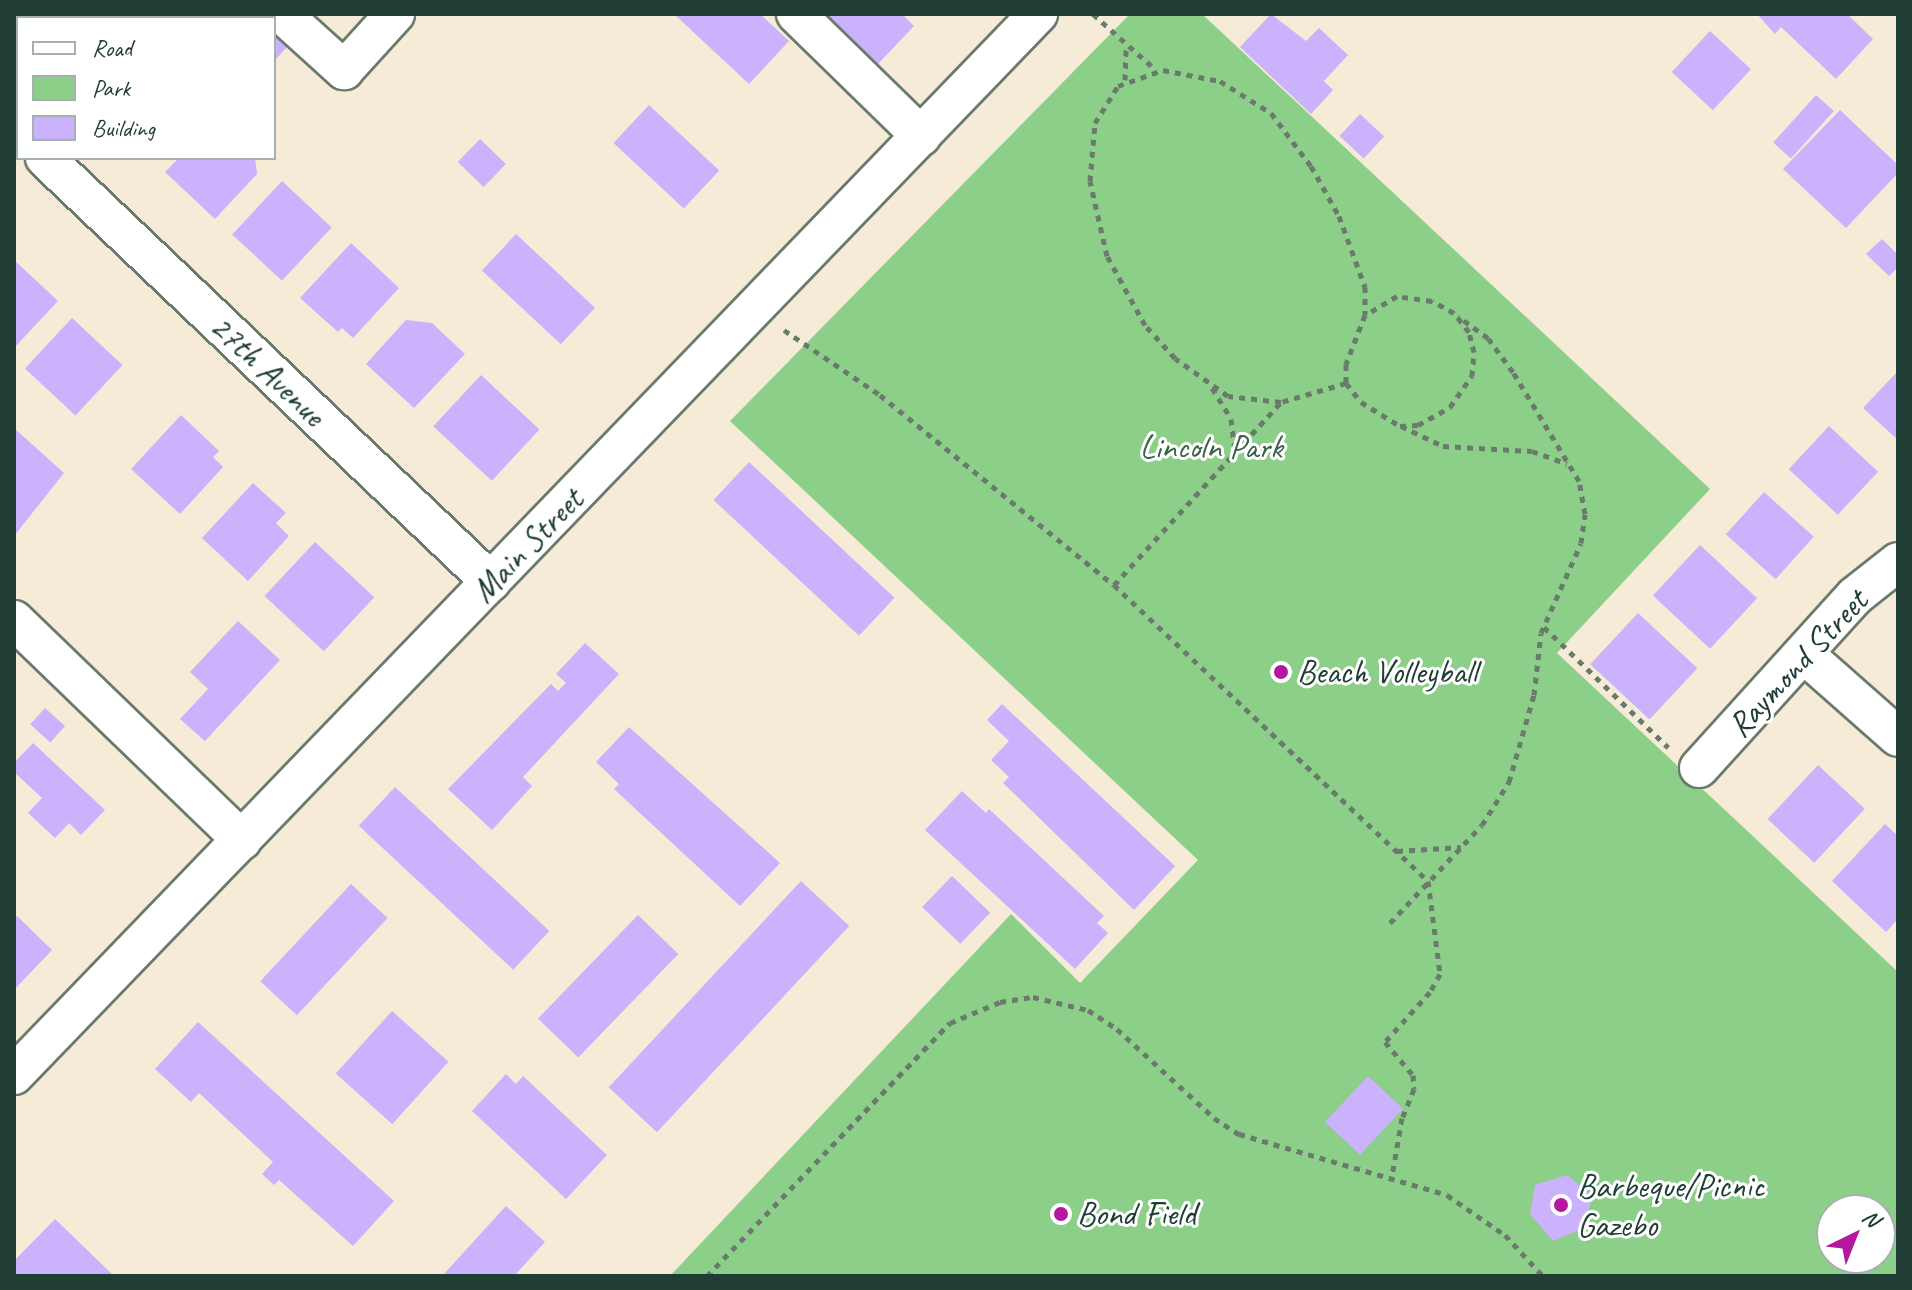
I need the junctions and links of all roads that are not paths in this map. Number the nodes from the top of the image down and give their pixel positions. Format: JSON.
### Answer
{"nodes":[{"id":1,"x":282,"y":14,"type":"edge"},
{"id":2,"x":395,"y":14,"type":"edge"},
{"id":3,"x":796,"y":14,"type":"edge"},
{"id":4,"x":1038,"y":14,"type":"edge"},
{"id":5,"x":921,"y":136,"type":"junction"},
{"id":6,"x":47,"y":160,"type":"edge"},
{"id":7,"x":1898,"y":562,"type":"edge"},
{"id":8,"x":491,"y":582,"type":"junction"},
{"id":9,"x":14,"y":620,"type":"edge"},
{"id":10,"x":1804,"y":654,"type":"junction"},
{"id":11,"x":1898,"y":737,"type":"edge"},
{"id":12,"x":1699,"y":768,"type":"road end"},
{"id":13,"x":242,"y":840,"type":"junction"},
{"id":14,"x":14,"y":1075,"type":"edge"}],
"edges":[{"from":1,"to":2,"type":"street"},
{"from":3,"to":5,"type":"street"},
{"from":4,"to":5,"type":"street","name":"Main Street"},
{"from":5,"to":8,"type":"street","name":"Main Street"},
{"from":6,"to":8,"type":"street","name":"27th Avenue"},
{"from":7,"to":10,"type":"street","name":"Raymond Street"},
{"from":8,"to":13,"type":"street","name":"Main Street"},
{"from":9,"to":13,"type":"street"},
{"from":10,"to":11,"type":"street"},
{"from":10,"to":12,"type":"street","name":"Raymond Street"},
{"from":13,"to":14,"type":"street","name":"Main Street"}]}
